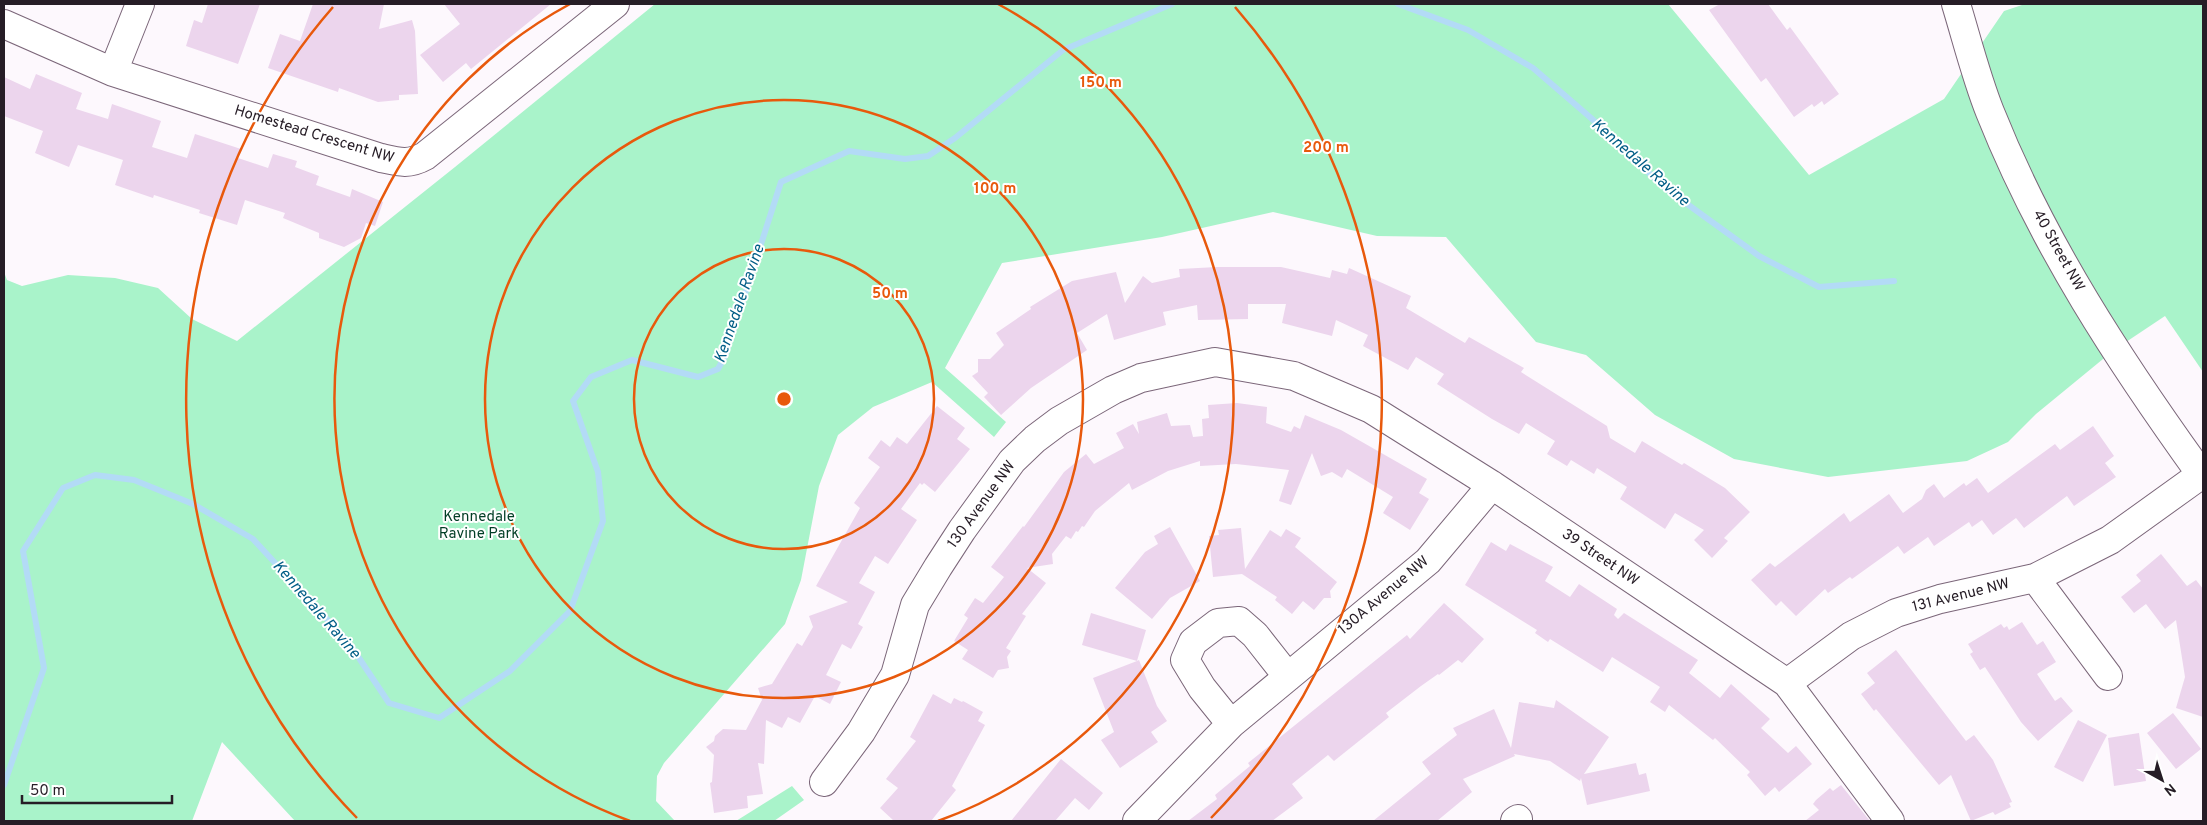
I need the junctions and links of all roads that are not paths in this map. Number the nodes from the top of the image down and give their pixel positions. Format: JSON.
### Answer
{"nodes":[{"id":1,"x":140,"y":4,"type":"edge"},
{"id":2,"x":615,"y":4,"type":"edge"},
{"id":3,"x":1956,"y":4,"type":"edge"},
{"id":4,"x":4,"y":24,"type":"edge"},
{"id":5,"x":113,"y":72,"type":"junction"},
{"id":6,"x":1253,"y":369,"type":"joint"},
{"id":7,"x":2202,"y":476,"type":"edge"},
{"id":8,"x":1492,"y":485,"type":"junction"},
{"id":9,"x":2035,"y":578,"type":"junction"},
{"id":10,"x":2108,"y":676,"type":"dead end"},
{"id":11,"x":1288,"y":677,"type":"junction"},
{"id":12,"x":1787,"y":683,"type":"junction"},
{"id":13,"x":1231,"y":724,"type":"junction"},
{"id":14,"x":824,"y":782,"type":"dead end"},
{"id":15,"x":1137,"y":821,"type":"edge"},
{"id":16,"x":1890,"y":821,"type":"edge"}],
"edges":[{"from":1,"to":5,"type":"street"},
{"from":2,"to":5,"type":"street","name":"Homestead Crescent NW"},
{"from":3,"to":7,"type":"street","name":"40 Street NW"},
{"from":4,"to":5,"type":"street","name":"Homestead Crescent NW"},
{"from":6,"to":8,"type":"street","name":"39 Street NW"},
{"from":6,"to":14,"type":"street","name":"130 Avenue NW"},
{"from":7,"to":9,"type":"street","name":"131 Avenue NW"},
{"from":8,"to":11,"type":"street","name":"130A Avenue NW"},
{"from":8,"to":12,"type":"street","name":"39 Street NW"},
{"from":9,"to":10,"type":"street"},
{"from":9,"to":12,"type":"street","name":"131 Avenue NW"},
{"from":11,"to":13,"type":"street","name":"130A Avenue NW"},
{"from":11,"to":13,"type":"street"},
{"from":12,"to":16,"type":"street","name":"39 Street NW"},
{"from":13,"to":15,"type":"street","name":"130A Avenue NW"}]}
